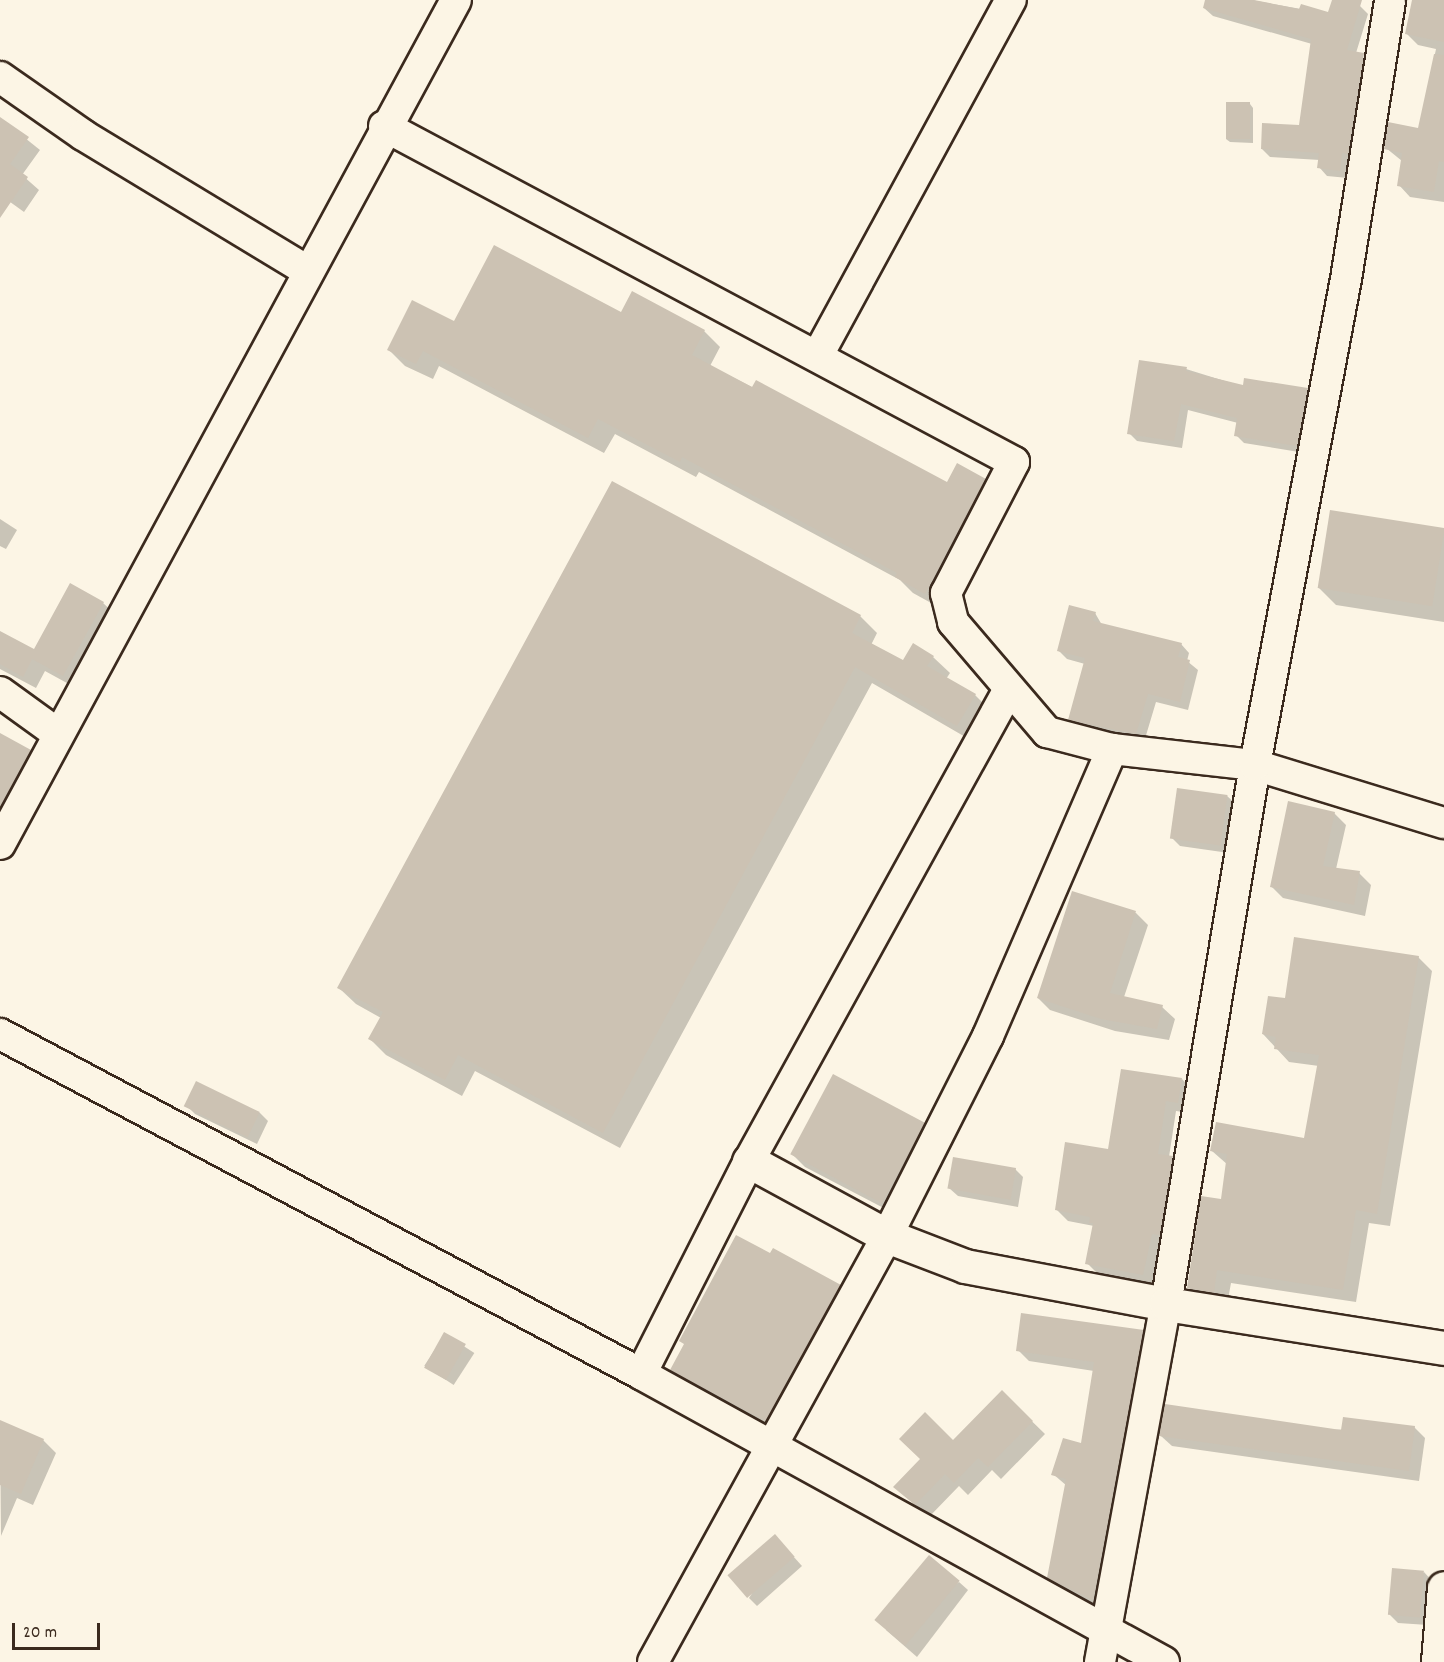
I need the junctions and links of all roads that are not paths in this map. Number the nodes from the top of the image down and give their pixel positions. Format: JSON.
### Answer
{"nodes":[{"id":1,"x":456,"y":0,"type":"edge"},
{"id":2,"x":1011,"y":0,"type":"edge"},
{"id":3,"x":1390,"y":0,"type":"edge"},
{"id":4,"x":0,"y":77,"type":"edge"},
{"id":5,"x":384,"y":126,"type":"junction"},
{"id":6,"x":308,"y":271,"type":"junction"},
{"id":7,"x":818,"y":356,"type":"junction"},
{"id":8,"x":1009,"y":689,"type":"junction"},
{"id":9,"x":0,"y":692,"type":"edge"},
{"id":10,"x":58,"y":734,"type":"junction"},
{"id":11,"x":1112,"y":749,"type":"junction"},
{"id":12,"x":1255,"y":765,"type":"junction"},
{"id":13,"x":1444,"y":823,"type":"edge"},
{"id":14,"x":0,"y":844,"type":"edge"},
{"id":15,"x":0,"y":1034,"type":"edge"},
{"id":16,"x":749,"y":1161,"type":"junction"},
{"id":17,"x":887,"y":1236,"type":"junction"},
{"id":18,"x":1166,"y":1304,"type":"junction"},
{"id":19,"x":1444,"y":1348,"type":"edge"},
{"id":20,"x":641,"y":1374,"type":"junction"},
{"id":21,"x":771,"y":1445,"type":"junction"},
{"id":22,"x":1444,"y":1588,"type":"edge"},
{"id":23,"x":1106,"y":1629,"type":"junction"},
{"id":24,"x":653,"y":1662,"type":"edge"},
{"id":25,"x":1100,"y":1662,"type":"edge"},
{"id":26,"x":1164,"y":1662,"type":"edge"},
{"id":27,"x":1438,"y":1662,"type":"edge"}],
"edges":[{"from":1,"to":5,"type":"street"},
{"from":2,"to":7,"type":"street"},
{"from":3,"to":12,"type":"street"},
{"from":4,"to":6,"type":"street"},
{"from":5,"to":6,"type":"street"},
{"from":5,"to":7,"type":"street"},
{"from":6,"to":10,"type":"street"},
{"from":7,"to":8,"type":"street"},
{"from":8,"to":11,"type":"street"},
{"from":8,"to":16,"type":"street"},
{"from":9,"to":10,"type":"street"},
{"from":10,"to":14,"type":"street"},
{"from":11,"to":12,"type":"street"},
{"from":11,"to":17,"type":"street"},
{"from":12,"to":13,"type":"street"},
{"from":12,"to":18,"type":"street"},
{"from":15,"to":20,"type":"street"},
{"from":16,"to":17,"type":"street"},
{"from":16,"to":20,"type":"street"},
{"from":17,"to":18,"type":"street"},
{"from":17,"to":21,"type":"street"},
{"from":18,"to":19,"type":"street"},
{"from":18,"to":23,"type":"street"},
{"from":20,"to":21,"type":"street"},
{"from":21,"to":23,"type":"street"},
{"from":21,"to":24,"type":"street"},
{"from":22,"to":27,"type":"street"},
{"from":23,"to":25,"type":"street"},
{"from":23,"to":26,"type":"street"}]}
